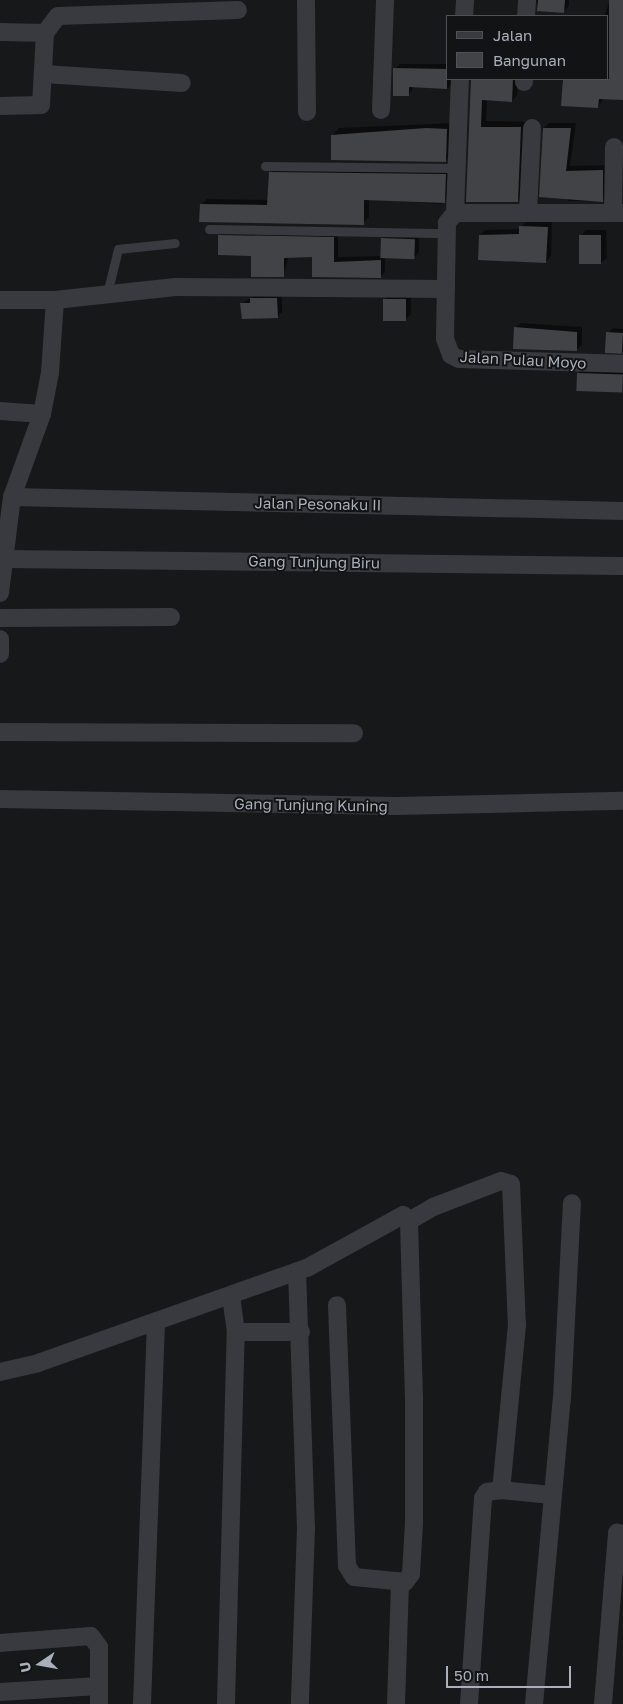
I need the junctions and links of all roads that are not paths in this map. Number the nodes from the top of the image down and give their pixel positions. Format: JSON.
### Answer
{"nodes":[{"id":1,"x":306,"y":0,"type":"edge"},
{"id":2,"x":385,"y":0,"type":"edge"},
{"id":3,"x":465,"y":0,"type":"edge"},
{"id":4,"x":526,"y":0,"type":"edge"},
{"id":5,"x":238,"y":10,"type":"dead end"},
{"id":6,"x":464,"y":15,"type":"edge"},
{"id":7,"x":526,"y":15,"type":"edge"},
{"id":8,"x":0,"y":32,"type":"edge"},
{"id":9,"x":45,"y":33,"type":"junction"},
{"id":10,"x":44,"y":74,"type":"junction"},
{"id":11,"x":460,"y":80,"type":"edge"},
{"id":12,"x":182,"y":83,"type":"dead end"},
{"id":13,"x":0,"y":106,"type":"edge"},
{"id":14,"x":381,"y":110,"type":"dead end"},
{"id":15,"x":307,"y":112,"type":"dead end"},
{"id":16,"x":532,"y":128,"type":"dead end"},
{"id":17,"x":614,"y":147,"type":"dead end"},
{"id":18,"x":265,"y":166,"type":"dead end"},
{"id":19,"x":456,"y":168,"type":"junction"},
{"id":20,"x":455,"y":212,"type":"junction"},
{"id":21,"x":528,"y":213,"type":"junction"},
{"id":22,"x":618,"y":213,"type":"edge"},
{"id":23,"x":209,"y":229,"type":"dead end"},
{"id":24,"x":447,"y":233,"type":"junction"},
{"id":25,"x":175,"y":243,"type":"dead end"},
{"id":26,"x":446,"y":288,"type":"junction"},
{"id":27,"x":107,"y":294,"type":"junction"},
{"id":28,"x":0,"y":300,"type":"edge"},
{"id":29,"x":55,"y":300,"type":"junction"},
{"id":30,"x":623,"y":364,"type":"edge"},
{"id":31,"x":0,"y":411,"type":"edge"},
{"id":32,"x":42,"y":414,"type":"junction"},
{"id":33,"x":12,"y":496,"type":"junction"},
{"id":34,"x":623,"y":511,"type":"edge"},
{"id":35,"x":6,"y":559,"type":"junction"},
{"id":36,"x":623,"y":566,"type":"edge"},
{"id":37,"x":0,"y":593,"type":"edge"},
{"id":38,"x":171,"y":617,"type":"dead end"},
{"id":39,"x":0,"y":618,"type":"edge"},
{"id":40,"x":0,"y":639,"type":"edge"},
{"id":41,"x":0,"y":654,"type":"edge"},
{"id":42,"x":0,"y":732,"type":"edge"},
{"id":43,"x":354,"y":733,"type":"dead end"},
{"id":44,"x":0,"y":799,"type":"edge"},
{"id":45,"x":623,"y":801,"type":"edge"},
{"id":46,"x":572,"y":1203,"type":"dead end"},
{"id":47,"x":409,"y":1221,"type":"junction"},
{"id":48,"x":297,"y":1271,"type":"junction"},
{"id":49,"x":231,"y":1296,"type":"junction"},
{"id":50,"x":337,"y":1305,"type":"dead end"},
{"id":51,"x":156,"y":1321,"type":"junction"},
{"id":52,"x":236,"y":1332,"type":"junction"},
{"id":53,"x":301,"y":1332,"type":"junction"},
{"id":54,"x":0,"y":1372,"type":"edge"},
{"id":55,"x":501,"y":1490,"type":"junction"},
{"id":56,"x":552,"y":1495,"type":"junction"},
{"id":57,"x":623,"y":1534,"type":"edge"},
{"id":58,"x":400,"y":1583,"type":"junction"},
{"id":59,"x":0,"y":1643,"type":"edge"},
{"id":60,"x":99,"y":1686,"type":"junction"},
{"id":61,"x":0,"y":1692,"type":"edge"},
{"id":62,"x":99,"y":1704,"type":"edge"},
{"id":63,"x":142,"y":1704,"type":"edge"},
{"id":64,"x":226,"y":1704,"type":"edge"},
{"id":65,"x":300,"y":1704,"type":"edge"},
{"id":66,"x":396,"y":1704,"type":"edge"},
{"id":67,"x":469,"y":1704,"type":"edge"},
{"id":68,"x":534,"y":1704,"type":"edge"},
{"id":69,"x":603,"y":1704,"type":"edge"}],
"edges":[{"from":1,"to":15,"type":"street"},
{"from":2,"to":14,"type":"street"},
{"from":3,"to":6,"type":"street"},
{"from":4,"to":7,"type":"street"},
{"from":5,"to":9,"type":"street"},
{"from":8,"to":9,"type":"street"},
{"from":9,"to":10,"type":"street"},
{"from":10,"to":12,"type":"street"},
{"from":10,"to":13,"type":"street"},
{"from":11,"to":19,"type":"street","name":"Jalan Pulau Moyo"},
{"from":16,"to":21,"type":"street"},
{"from":17,"to":22,"type":"street"},
{"from":18,"to":19,"type":"lane"},
{"from":19,"to":20,"type":"street","name":"Jalan Pulau Moyo"},
{"from":20,"to":21,"type":"street"},
{"from":20,"to":24,"type":"street","name":"Jalan Pulau Moyo"},
{"from":21,"to":22,"type":"street"},
{"from":23,"to":24,"type":"lane"},
{"from":24,"to":26,"type":"street","name":"Jalan Pulau Moyo"},
{"from":25,"to":27,"type":"lane"},
{"from":26,"to":27,"type":"street"},
{"from":26,"to":30,"type":"street","name":"Jalan Pulau Moyo"},
{"from":27,"to":29,"type":"street"},
{"from":28,"to":29,"type":"street"},
{"from":29,"to":32,"type":"street"},
{"from":31,"to":32,"type":"street"},
{"from":32,"to":33,"type":"street"},
{"from":33,"to":34,"type":"street","name":"Jalan Pesonaku II"},
{"from":33,"to":35,"type":"street"},
{"from":35,"to":36,"type":"street","name":"Gang Tunjung Biru"},
{"from":35,"to":37,"type":"street"},
{"from":38,"to":39,"type":"street"},
{"from":40,"to":41,"type":"street"},
{"from":42,"to":43,"type":"street"},
{"from":44,"to":45,"type":"street","name":"Gang Tunjung Kuning"},
{"from":46,"to":56,"type":"street"},
{"from":47,"to":48,"type":"street"},
{"from":47,"to":55,"type":"street"},
{"from":47,"to":58,"type":"street"},
{"from":48,"to":49,"type":"street"},
{"from":48,"to":53,"type":"street"},
{"from":49,"to":51,"type":"street"},
{"from":49,"to":52,"type":"street"},
{"from":50,"to":58,"type":"street"},
{"from":51,"to":54,"type":"street"},
{"from":51,"to":63,"type":"street"},
{"from":52,"to":53,"type":"street"},
{"from":52,"to":64,"type":"street"},
{"from":53,"to":65,"type":"street"},
{"from":55,"to":56,"type":"street"},
{"from":55,"to":67,"type":"street"},
{"from":56,"to":68,"type":"street"},
{"from":57,"to":69,"type":"street"},
{"from":58,"to":66,"type":"street"},
{"from":59,"to":60,"type":"street"},
{"from":60,"to":61,"type":"street"},
{"from":60,"to":62,"type":"street"}]}
